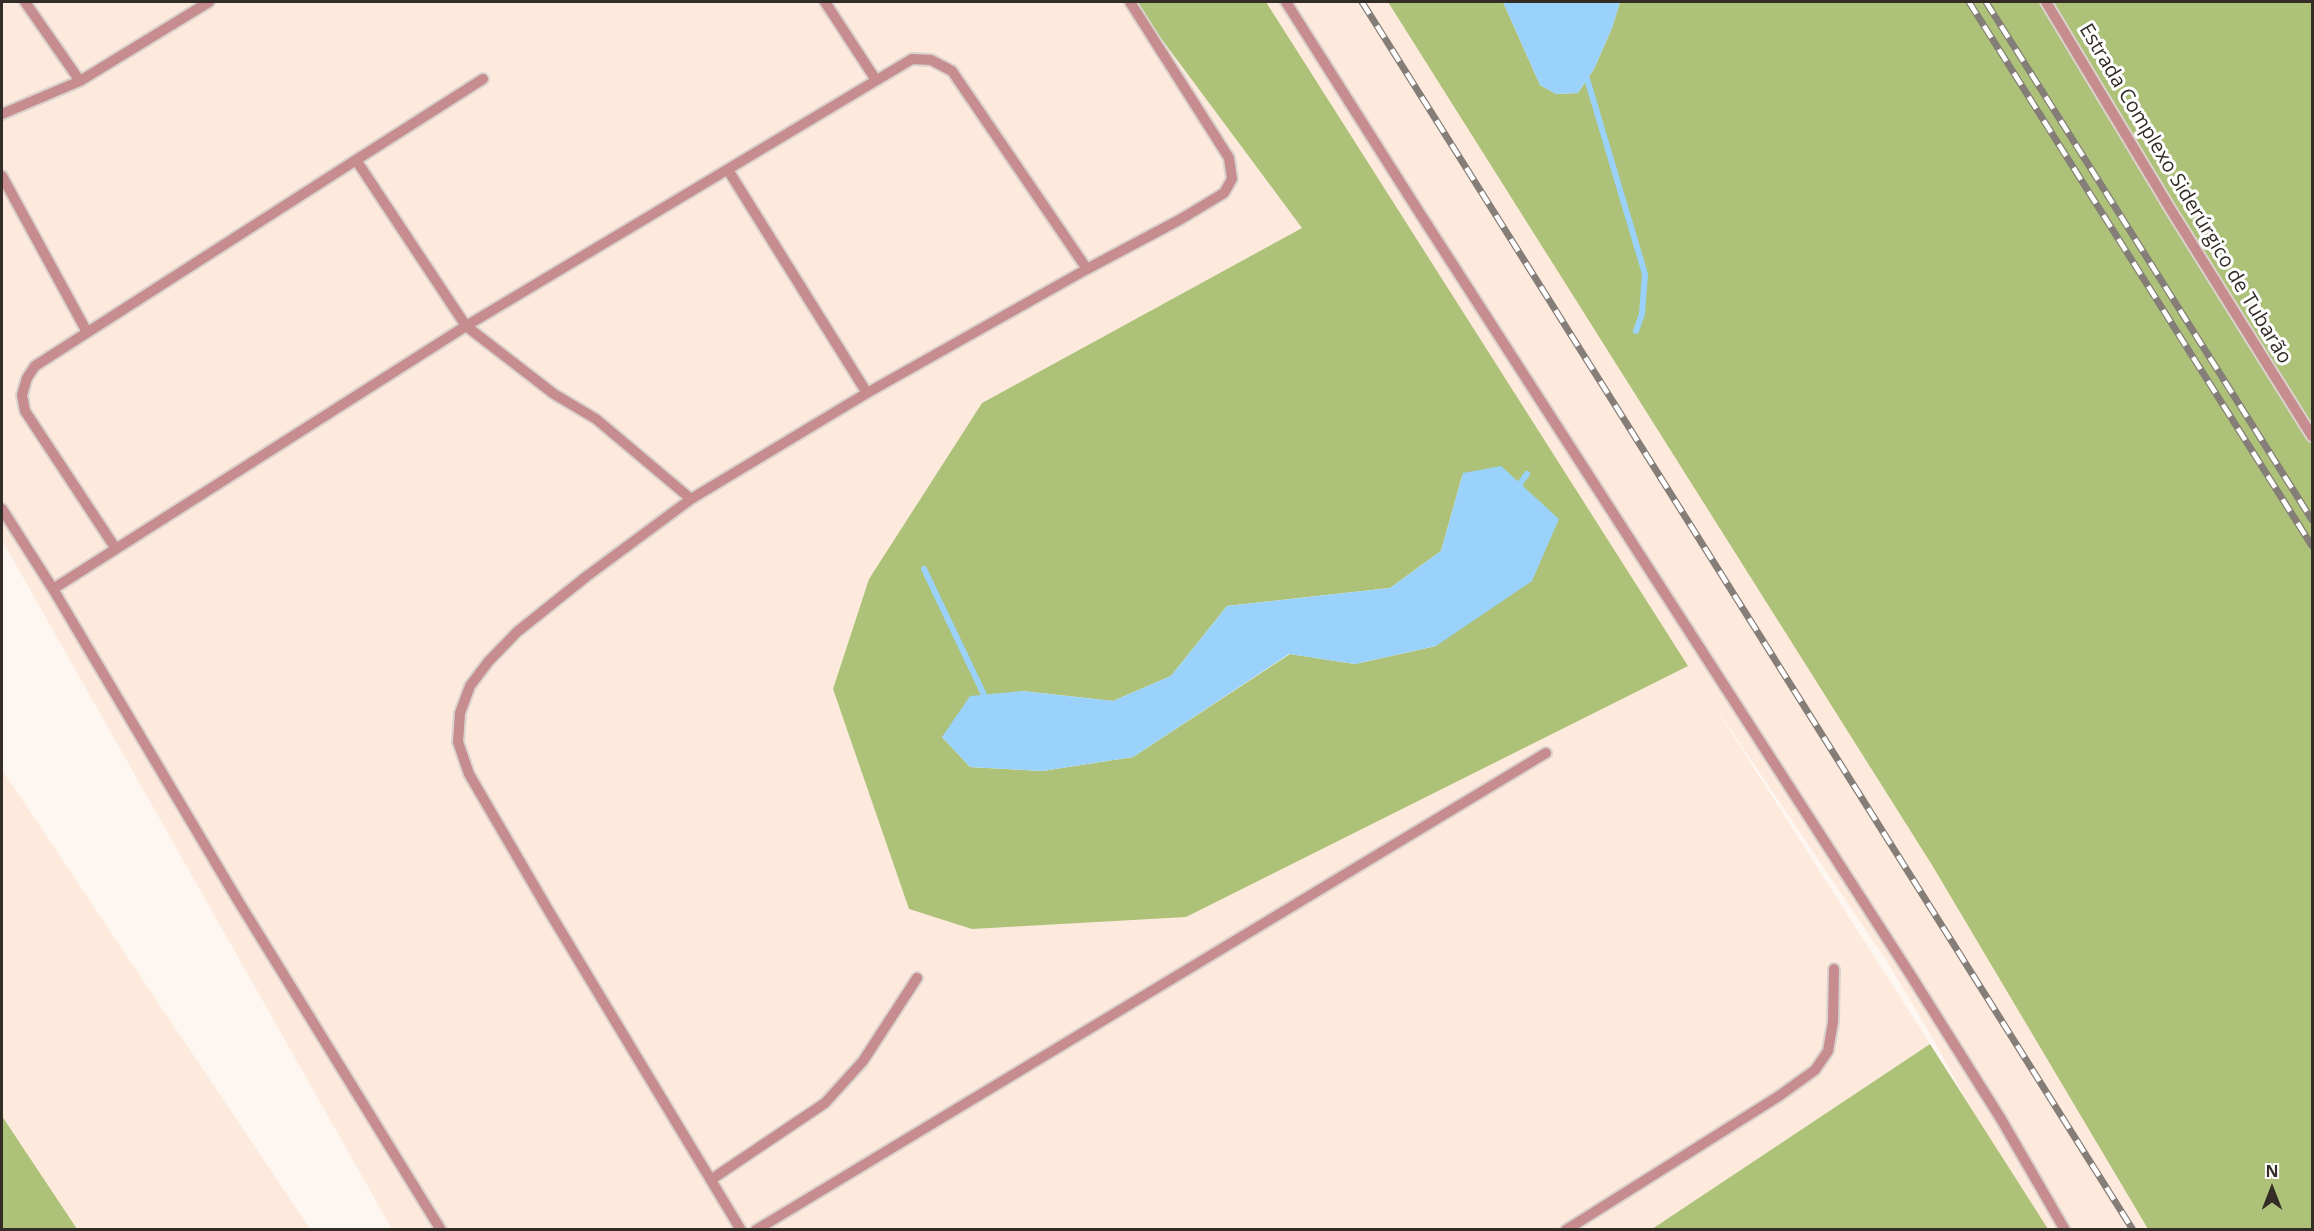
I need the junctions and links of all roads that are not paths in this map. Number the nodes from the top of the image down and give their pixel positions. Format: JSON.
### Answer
{"nodes":[{"id":1,"x":25,"y":2,"type":"edge"},
{"id":2,"x":209,"y":2,"type":"edge"},
{"id":3,"x":825,"y":2,"type":"edge"},
{"id":4,"x":1130,"y":2,"type":"edge"},
{"id":5,"x":1286,"y":2,"type":"edge"},
{"id":6,"x":2046,"y":2,"type":"edge"},
{"id":7,"x":483,"y":79,"type":"dead end"},
{"id":8,"x":876,"y":80,"type":"junction"},
{"id":9,"x":80,"y":81,"type":"junction"},
{"id":10,"x":2,"y":114,"type":"edge"},
{"id":11,"x":356,"y":160,"type":"junction"},
{"id":12,"x":728,"y":170,"type":"junction"},
{"id":13,"x":2,"y":176,"type":"edge"},
{"id":14,"x":1087,"y":269,"type":"junction"},
{"id":15,"x":466,"y":327,"type":"junction"},
{"id":16,"x":87,"y":332,"type":"junction"},
{"id":17,"x":867,"y":393,"type":"junction"},
{"id":18,"x":2313,"y":436,"type":"edge"},
{"id":19,"x":691,"y":499,"type":"junction"},
{"id":20,"x":2,"y":509,"type":"edge"},
{"id":21,"x":116,"y":549,"type":"junction"},
{"id":22,"x":53,"y":589,"type":"junction"},
{"id":23,"x":1546,"y":753,"type":"dead end"},
{"id":24,"x":1834,"y":969,"type":"dead end"},
{"id":25,"x":917,"y":978,"type":"dead end"},
{"id":26,"x":712,"y":1179,"type":"junction"},
{"id":27,"x":441,"y":1230,"type":"edge"},
{"id":28,"x":741,"y":1230,"type":"edge"},
{"id":29,"x":756,"y":1230,"type":"edge"},
{"id":30,"x":1566,"y":1230,"type":"edge"},
{"id":31,"x":2065,"y":1230,"type":"edge"}],
"edges":[{"from":1,"to":9,"type":"lane"},
{"from":2,"to":9,"type":"lane"},
{"from":3,"to":8,"type":"lane"},
{"from":4,"to":14,"type":"lane"},
{"from":5,"to":31,"type":"lane"},
{"from":6,"to":18,"type":"lane","name":"Estrada Complexo Siderúrgico de Tubarão"},
{"from":7,"to":11,"type":"lane"},
{"from":8,"to":12,"type":"lane"},
{"from":8,"to":14,"type":"lane"},
{"from":9,"to":10,"type":"lane"},
{"from":11,"to":15,"type":"lane"},
{"from":11,"to":16,"type":"lane"},
{"from":12,"to":15,"type":"lane"},
{"from":12,"to":17,"type":"lane"},
{"from":13,"to":16,"type":"lane"},
{"from":14,"to":17,"type":"lane"},
{"from":15,"to":19,"type":"lane"},
{"from":15,"to":21,"type":"lane"},
{"from":16,"to":21,"type":"lane"},
{"from":17,"to":19,"type":"lane"},
{"from":19,"to":26,"type":"lane"},
{"from":20,"to":22,"type":"lane"},
{"from":21,"to":22,"type":"lane"},
{"from":22,"to":27,"type":"lane"},
{"from":23,"to":29,"type":"lane"},
{"from":24,"to":30,"type":"lane"},
{"from":25,"to":26,"type":"lane"},
{"from":26,"to":28,"type":"lane"}]}
